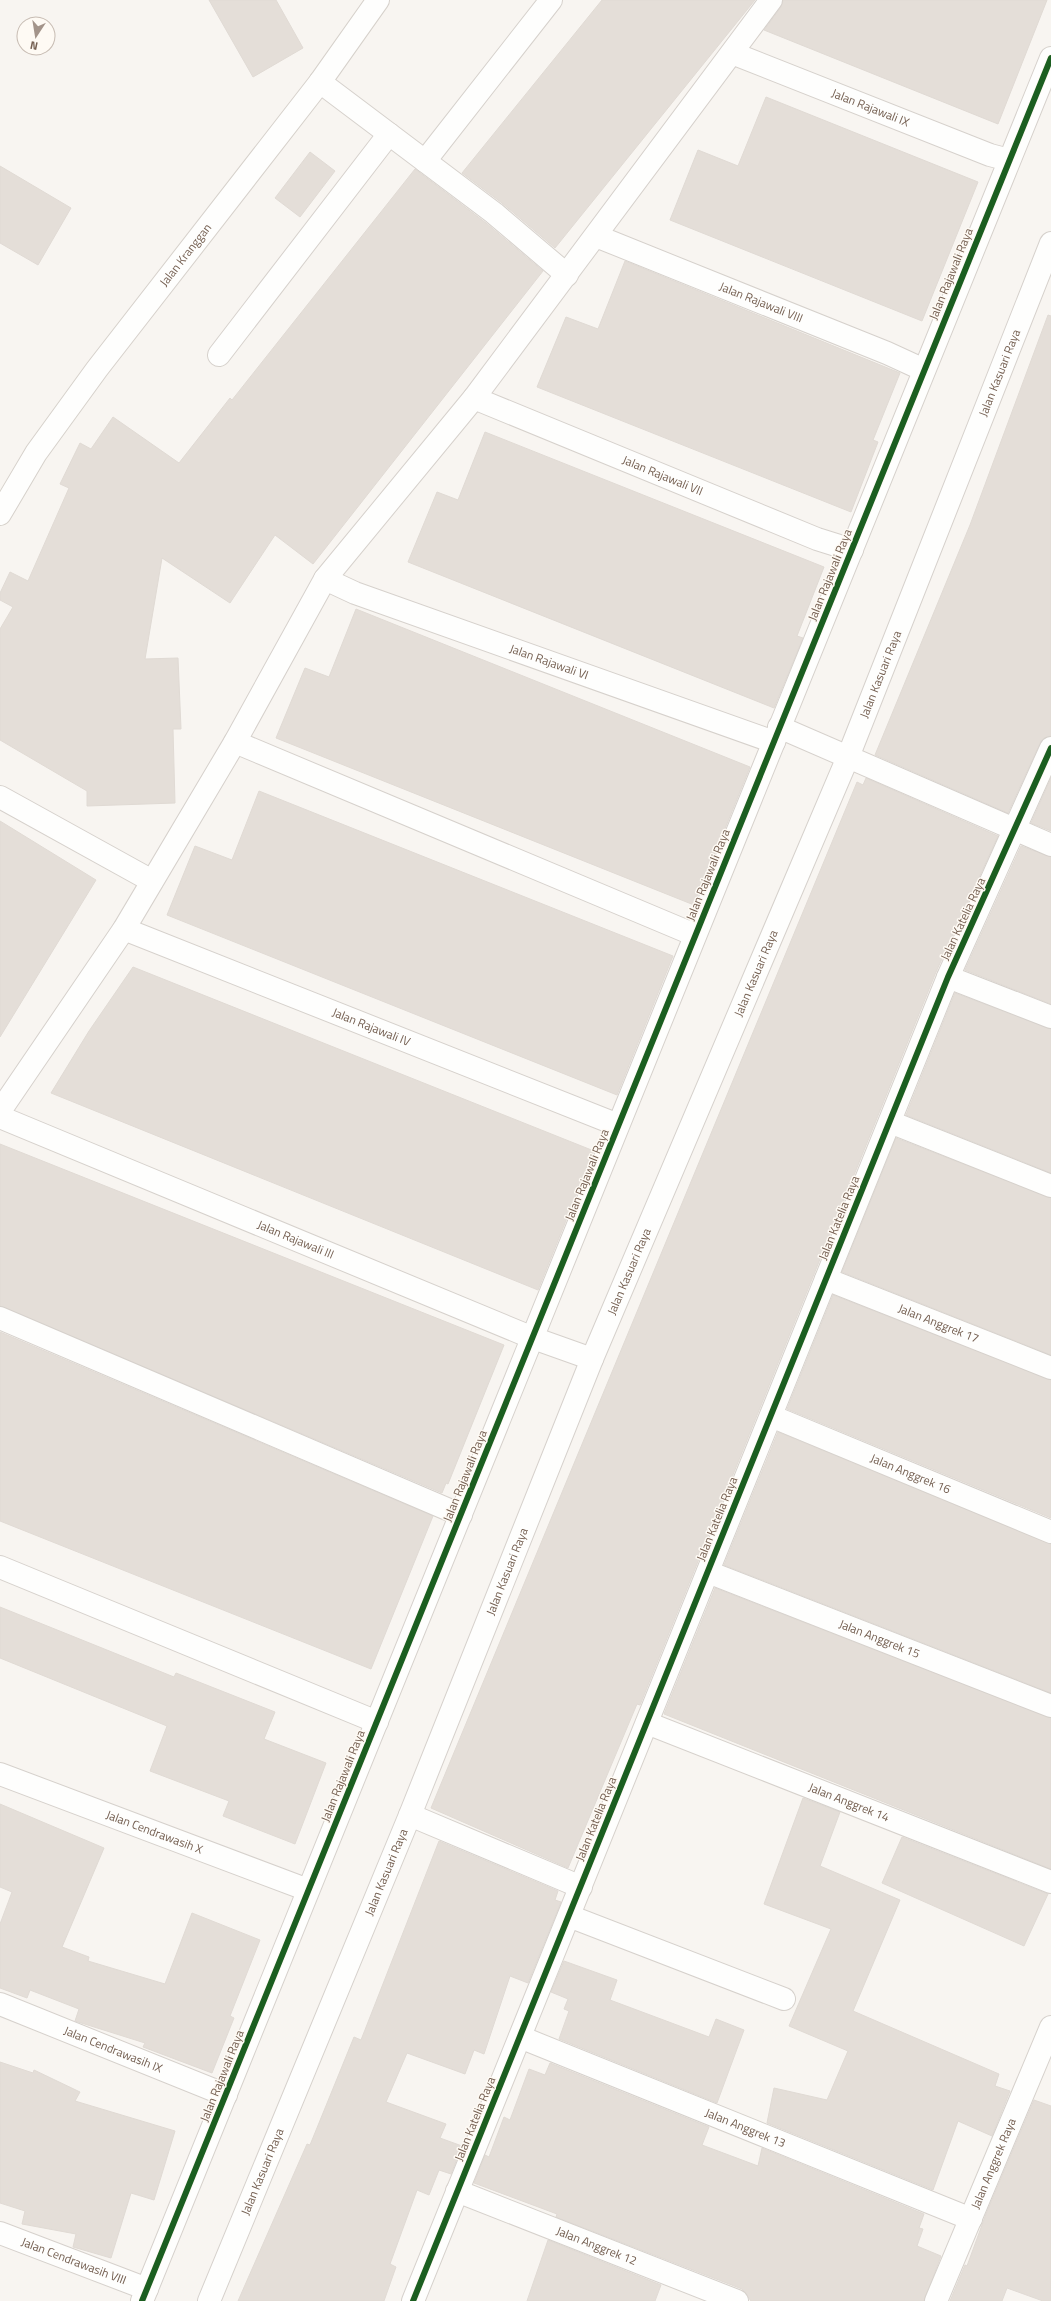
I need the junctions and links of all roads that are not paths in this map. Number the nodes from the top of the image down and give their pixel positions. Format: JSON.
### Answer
{"nodes":[{"id":1,"x":378,"y":0,"type":"edge"},
{"id":2,"x":551,"y":0,"type":"edge"},
{"id":3,"x":771,"y":0,"type":"edge"},
{"id":4,"x":732,"y":54,"type":"junction"},
{"id":5,"x":1051,"y":58,"type":"edge"},
{"id":6,"x":320,"y":82,"type":"junction"},
{"id":7,"x":389,"y":134,"type":"junction"},
{"id":8,"x":1010,"y":160,"type":"junction"},
{"id":9,"x":425,"y":161,"type":"junction"},
{"id":10,"x":596,"y":236,"type":"junction"},
{"id":11,"x":1051,"y":243,"type":"edge"},
{"id":12,"x":567,"y":275,"type":"junction"},
{"id":13,"x":219,"y":355,"type":"dead end"},
{"id":14,"x":924,"y":370,"type":"junction"},
{"id":15,"x":474,"y":398,"type":"junction"},
{"id":16,"x":0,"y":514,"type":"edge"},
{"id":17,"x":852,"y":550,"type":"junction"},
{"id":18,"x":325,"y":579,"type":"junction"},
{"id":19,"x":776,"y":734,"type":"junction"},
{"id":20,"x":235,"y":742,"type":"junction"},
{"id":21,"x":1051,"y":748,"type":"edge"},
{"id":22,"x":848,"y":757,"type":"junction"},
{"id":23,"x":0,"y":797,"type":"edge"},
{"id":24,"x":1016,"y":831,"type":"junction"},
{"id":25,"x":1051,"y":845,"type":"edge"},
{"id":26,"x":152,"y":881,"type":"junction"},
{"id":27,"x":124,"y":929,"type":"junction"},
{"id":28,"x":695,"y":935,"type":"junction"},
{"id":29,"x":948,"y":977,"type":"junction"},
{"id":30,"x":1051,"y":1018,"type":"edge"},
{"id":31,"x":0,"y":1111,"type":"edge"},
{"id":32,"x":0,"y":1117,"type":"edge"},
{"id":33,"x":890,"y":1122,"type":"junction"},
{"id":34,"x":618,"y":1125,"type":"junction"},
{"id":35,"x":1051,"y":1186,"type":"edge"},
{"id":36,"x":826,"y":1279,"type":"junction"},
{"id":37,"x":0,"y":1318,"type":"edge"},
{"id":38,"x":533,"y":1338,"type":"junction"},
{"id":39,"x":592,"y":1359,"type":"junction"},
{"id":40,"x":1051,"y":1368,"type":"edge"},
{"id":41,"x":771,"y":1416,"type":"junction"},
{"id":42,"x":461,"y":1514,"type":"junction"},
{"id":43,"x":1051,"y":1532,"type":"edge"},
{"id":44,"x":0,"y":1567,"type":"edge"},
{"id":45,"x":708,"y":1572,"type":"junction"},
{"id":46,"x":1051,"y":1706,"type":"edge"},
{"id":47,"x":377,"y":1722,"type":"junction"},
{"id":48,"x":647,"y":1723,"type":"junction"},
{"id":49,"x":0,"y":1774,"type":"edge"},
{"id":50,"x":410,"y":1815,"type":"junction"},
{"id":51,"x":1051,"y":1882,"type":"edge"},
{"id":52,"x":581,"y":1887,"type":"junction"},
{"id":53,"x":308,"y":1890,"type":"junction"},
{"id":54,"x":568,"y":1916,"type":"junction"},
{"id":55,"x":784,"y":1999,"type":"dead end"},
{"id":56,"x":0,"y":2004,"type":"edge"},
{"id":57,"x":1051,"y":2027,"type":"edge"},
{"id":58,"x":520,"y":2037,"type":"junction"},
{"id":59,"x":1046,"y":2055,"type":"edge"},
{"id":60,"x":226,"y":2095,"type":"junction"},
{"id":61,"x":457,"y":2191,"type":"junction"},
{"id":62,"x":970,"y":2219,"type":"junction"},
{"id":63,"x":0,"y":2233,"type":"edge"},
{"id":64,"x":145,"y":2295,"type":"edge"},
{"id":65,"x":209,"y":2301,"type":"edge"},
{"id":66,"x":413,"y":2301,"type":"edge"},
{"id":67,"x":736,"y":2301,"type":"edge"},
{"id":68,"x":936,"y":2301,"type":"edge"}],
"edges":[{"from":1,"to":6,"type":"street","name":"Jalan Kranggan"},
{"from":2,"to":9,"type":"street"},
{"from":3,"to":4,"type":"street"},
{"from":4,"to":8,"type":"street","name":"Jalan Rajawali IX"},
{"from":4,"to":10,"type":"street"},
{"from":5,"to":8,"type":"street","name":"Jalan Rajawali Raya"},
{"from":6,"to":7,"type":"street"},
{"from":6,"to":16,"type":"street","name":"Jalan Kranggan"},
{"from":7,"to":9,"type":"street"},
{"from":7,"to":13,"type":"street"},
{"from":8,"to":14,"type":"street","name":"Jalan Rajawali Raya"},
{"from":9,"to":12,"type":"street"},
{"from":10,"to":12,"type":"street"},
{"from":10,"to":14,"type":"street","name":"Jalan Rajawali VIII"},
{"from":11,"to":22,"type":"street","name":"Jalan Kasuari Raya"},
{"from":12,"to":15,"type":"street"},
{"from":14,"to":17,"type":"street","name":"Jalan Rajawali Raya"},
{"from":15,"to":17,"type":"street","name":"Jalan Rajawali VII"},
{"from":15,"to":18,"type":"street"},
{"from":17,"to":19,"type":"street","name":"Jalan Rajawali Raya"},
{"from":18,"to":19,"type":"street","name":"Jalan Rajawali VI"},
{"from":18,"to":20,"type":"street"},
{"from":19,"to":22,"type":"street","name":"Jalan Rajawali VI"},
{"from":19,"to":28,"type":"street","name":"Jalan Rajawali Raya"},
{"from":20,"to":26,"type":"street"},
{"from":20,"to":28,"type":"street"},
{"from":21,"to":24,"type":"street","name":"Jalan Katelia Raya"},
{"from":22,"to":24,"type":"street","name":"Jalan Rajawali VI"},
{"from":22,"to":39,"type":"street","name":"Jalan Kasuari Raya"},
{"from":23,"to":26,"type":"street"},
{"from":24,"to":25,"type":"street","name":"Jalan Rajawali VI"},
{"from":24,"to":29,"type":"street","name":"Jalan Katelia Raya"},
{"from":26,"to":27,"type":"street"},
{"from":27,"to":31,"type":"street"},
{"from":27,"to":34,"type":"street","name":"Jalan Rajawali IV"},
{"from":28,"to":34,"type":"street","name":"Jalan Rajawali Raya"},
{"from":29,"to":30,"type":"street"},
{"from":29,"to":33,"type":"street","name":"Jalan Katelia Raya"},
{"from":32,"to":38,"type":"street","name":"Jalan Rajawali III"},
{"from":33,"to":35,"type":"street"},
{"from":33,"to":36,"type":"street","name":"Jalan Katelia Raya"},
{"from":34,"to":38,"type":"street","name":"Jalan Rajawali Raya"},
{"from":36,"to":40,"type":"street","name":"Jalan Anggrek 17"},
{"from":36,"to":41,"type":"street","name":"Jalan Katelia Raya"},
{"from":37,"to":42,"type":"street"},
{"from":38,"to":39,"type":"street","name":"Jalan Rajawali III"},
{"from":38,"to":42,"type":"street","name":"Jalan Rajawali Raya"},
{"from":39,"to":50,"type":"street","name":"Jalan Kasuari Raya"},
{"from":41,"to":43,"type":"street","name":"Jalan Anggrek 16"},
{"from":41,"to":45,"type":"street","name":"Jalan Katelia Raya"},
{"from":42,"to":47,"type":"street","name":"Jalan Rajawali Raya"},
{"from":44,"to":47,"type":"street"},
{"from":45,"to":46,"type":"street","name":"Jalan Anggrek 15"},
{"from":45,"to":48,"type":"street","name":"Jalan Katelia Raya"},
{"from":47,"to":53,"type":"street","name":"Jalan Rajawali Raya"},
{"from":48,"to":51,"type":"street","name":"Jalan Anggrek 14"},
{"from":48,"to":52,"type":"street","name":"Jalan Katelia Raya"},
{"from":49,"to":53,"type":"street","name":"Jalan Cendrawasih X"},
{"from":50,"to":52,"type":"street"},
{"from":50,"to":65,"type":"street","name":"Jalan Kasuari Raya"},
{"from":52,"to":54,"type":"street","name":"Jalan Katelia Raya"},
{"from":53,"to":60,"type":"street","name":"Jalan Rajawali Raya"},
{"from":54,"to":55,"type":"street"},
{"from":54,"to":58,"type":"street","name":"Jalan Katelia Raya"},
{"from":56,"to":60,"type":"street","name":"Jalan Cendrawasih IX"},
{"from":57,"to":59,"type":"street","name":"Jalan Anggrek Raya"},
{"from":58,"to":61,"type":"street","name":"Jalan Katelia Raya"},
{"from":58,"to":62,"type":"street","name":"Jalan Anggrek 13"},
{"from":59,"to":62,"type":"street","name":"Jalan Anggrek Raya"},
{"from":60,"to":64,"type":"street","name":"Jalan Rajawali Raya"},
{"from":61,"to":66,"type":"street","name":"Jalan Katelia Raya"},
{"from":61,"to":67,"type":"street","name":"Jalan Anggrek 12"},
{"from":62,"to":68,"type":"street","name":"Jalan Anggrek Raya"},
{"from":63,"to":64,"type":"street","name":"Jalan Cendrawasih VIII"}]}
